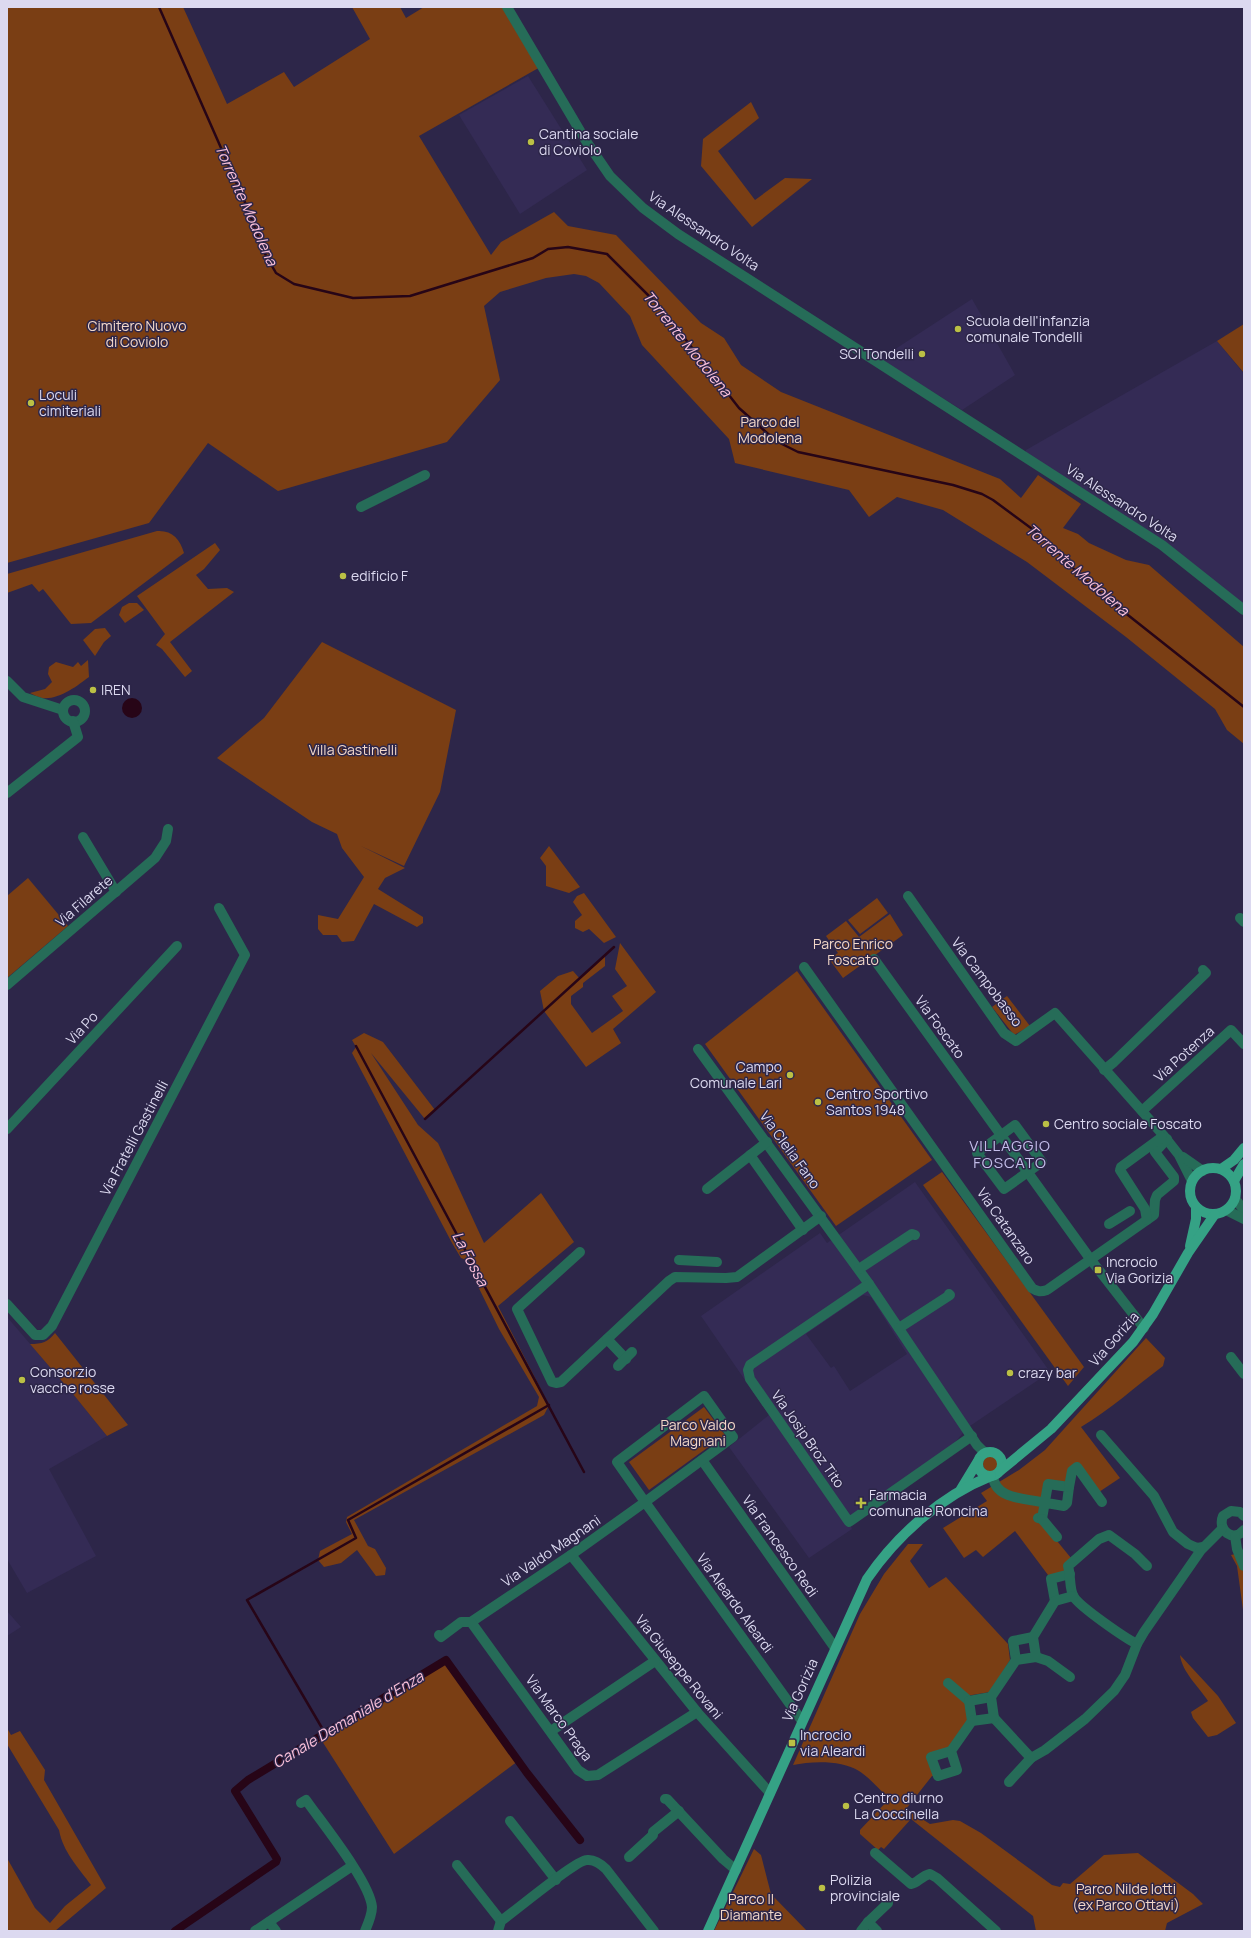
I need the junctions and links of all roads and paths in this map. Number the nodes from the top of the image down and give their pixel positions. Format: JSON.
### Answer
{"nodes":[{"id":1,"x":507,"y":7,"type":"edge"},
{"id":2,"x":425,"y":475,"type":"dead end"},
{"id":3,"x":361,"y":507,"type":"dead end"},
{"id":4,"x":1244,"y":610,"type":"edge"},
{"id":5,"x":7,"y":681,"type":"edge"},
{"id":6,"x":63,"y":710,"type":"junction"},
{"id":7,"x":73,"y":721,"type":"junction"},
{"id":8,"x":7,"y":793,"type":"edge"},
{"id":9,"x":168,"y":829,"type":"dead end"},
{"id":10,"x":83,"y":837,"type":"dead end"},
{"id":11,"x":116,"y":892,"type":"junction"},
{"id":12,"x":908,"y":896,"type":"dead end"},
{"id":13,"x":219,"y":908,"type":"dead end"},
{"id":14,"x":177,"y":946,"type":"dead end"},
{"id":15,"x":874,"y":959,"type":"dead end"},
{"id":16,"x":804,"y":967,"type":"dead end"},
{"id":17,"x":1203,"y":970,"type":"dead end"},
{"id":18,"x":7,"y":985,"type":"edge"},
{"id":19,"x":1244,"y":1044,"type":"edge"},
{"id":20,"x":698,"y":1049,"type":"dead end"},
{"id":21,"x":1104,"y":1070,"type":"junction"},
{"id":22,"x":1142,"y":1111,"type":"junction"},
{"id":23,"x":7,"y":1129,"type":"edge"},
{"id":24,"x":1000,"y":1136,"type":"junction"},
{"id":25,"x":1165,"y":1138,"type":"junction"},
{"id":26,"x":767,"y":1142,"type":"junction"},
{"id":27,"x":1244,"y":1148,"type":"edge"},
{"id":28,"x":1153,"y":1149,"type":"junction"},
{"id":29,"x":750,"y":1155,"type":"junction"},
{"id":30,"x":1180,"y":1155,"type":"junction"},
{"id":31,"x":1244,"y":1164,"type":"edge"},
{"id":32,"x":1221,"y":1169,"type":"junction"},
{"id":33,"x":1203,"y":1170,"type":"junction"},
{"id":34,"x":1028,"y":1172,"type":"junction"},
{"id":35,"x":1192,"y":1181,"type":"junction"},
{"id":36,"x":1234,"y":1181,"type":"junction"},
{"id":37,"x":707,"y":1189,"type":"dead end"},
{"id":38,"x":1235,"y":1199,"type":"junction"},
{"id":39,"x":1196,"y":1206,"type":"junction"},
{"id":40,"x":1226,"y":1210,"type":"junction"},
{"id":41,"x":1244,"y":1210,"type":"edge"},
{"id":42,"x":1130,"y":1211,"type":"dead end"},
{"id":43,"x":1215,"y":1214,"type":"junction"},
{"id":44,"x":821,"y":1216,"type":"junction"},
{"id":45,"x":1244,"y":1219,"type":"edge"},
{"id":46,"x":1147,"y":1220,"type":"junction"},
{"id":47,"x":803,"y":1230,"type":"junction"},
{"id":48,"x":1127,"y":1234,"type":"junction"},
{"id":49,"x":915,"y":1235,"type":"dead end"},
{"id":50,"x":580,"y":1252,"type":"dead end"},
{"id":51,"x":1188,"y":1253,"type":"junction"},
{"id":52,"x":678,"y":1260,"type":"dead end"},
{"id":53,"x":1091,"y":1260,"type":"junction"},
{"id":54,"x":700,"y":1262,"type":"junction"},
{"id":55,"x":717,"y":1262,"type":"dead end"},
{"id":56,"x":859,"y":1269,"type":"junction"},
{"id":57,"x":701,"y":1278,"type":"junction"},
{"id":58,"x":869,"y":1284,"type":"junction"},
{"id":59,"x":949,"y":1294,"type":"dead end"},
{"id":60,"x":7,"y":1304,"type":"edge"},
{"id":61,"x":900,"y":1328,"type":"junction"},
{"id":62,"x":1144,"y":1328,"type":"junction"},
{"id":63,"x":607,"y":1339,"type":"junction"},
{"id":64,"x":1232,"y":1357,"type":"dead end"},
{"id":65,"x":618,"y":1366,"type":"dead end"},
{"id":66,"x":1244,"y":1374,"type":"edge"},
{"id":67,"x":972,"y":1436,"type":"junction"},
{"id":68,"x":1101,"y":1436,"type":"dead end"},
{"id":69,"x":1028,"y":1448,"type":"junction"},
{"id":70,"x":996,"y":1452,"type":"junction"},
{"id":71,"x":985,"y":1453,"type":"junction"},
{"id":72,"x":702,"y":1460,"type":"junction"},
{"id":73,"x":978,"y":1461,"type":"junction"},
{"id":74,"x":994,"y":1474,"type":"junction"},
{"id":75,"x":1069,"y":1486,"type":"junction"},
{"id":76,"x":960,"y":1491,"type":"junction"},
{"id":77,"x":646,"y":1502,"type":"junction"},
{"id":78,"x":1045,"y":1502,"type":"junction"},
{"id":79,"x":1102,"y":1502,"type":"dead end"},
{"id":80,"x":1244,"y":1515,"type":"edge"},
{"id":81,"x":1222,"y":1529,"type":"junction"},
{"id":82,"x":1244,"y":1530,"type":"edge"},
{"id":83,"x":1235,"y":1536,"type":"junction"},
{"id":84,"x":1057,"y":1537,"type":"dead end"},
{"id":85,"x":1204,"y":1547,"type":"junction"},
{"id":86,"x":572,"y":1554,"type":"junction"},
{"id":87,"x":1147,"y":1566,"type":"dead end"},
{"id":88,"x":1244,"y":1566,"type":"edge"},
{"id":89,"x":1070,"y":1574,"type":"junction"},
{"id":90,"x":1073,"y":1596,"type":"junction"},
{"id":91,"x":1055,"y":1601,"type":"junction"},
{"id":92,"x":471,"y":1622,"type":"junction"},
{"id":93,"x":439,"y":1635,"type":"dead end"},
{"id":94,"x":1033,"y":1637,"type":"junction"},
{"id":95,"x":1137,"y":1644,"type":"junction"},
{"id":96,"x":835,"y":1648,"type":"junction"},
{"id":97,"x":1036,"y":1657,"type":"junction"},
{"id":98,"x":1016,"y":1660,"type":"junction"},
{"id":99,"x":655,"y":1661,"type":"junction"},
{"id":100,"x":1070,"y":1677,"type":"dead end"},
{"id":101,"x":948,"y":1683,"type":"dead end"},
{"id":102,"x":991,"y":1697,"type":"junction"},
{"id":103,"x":969,"y":1701,"type":"junction"},
{"id":104,"x":697,"y":1712,"type":"junction"},
{"id":105,"x":994,"y":1718,"type":"junction"},
{"id":106,"x":802,"y":1720,"type":"junction"},
{"id":107,"x":972,"y":1721,"type":"junction"},
{"id":108,"x":551,"y":1731,"type":"junction"},
{"id":109,"x":951,"y":1751,"type":"dead end"},
{"id":110,"x":1031,"y":1758,"type":"junction"},
{"id":111,"x":1009,"y":1782,"type":"dead end"},
{"id":112,"x":770,"y":1793,"type":"junction"},
{"id":113,"x":664,"y":1799,"type":"dead end"},
{"id":114,"x":301,"y":1803,"type":"dead end"},
{"id":115,"x":679,"y":1811,"type":"junction"},
{"id":116,"x":510,"y":1821,"type":"dead end"},
{"id":117,"x":875,"y":1853,"type":"dead end"},
{"id":118,"x":629,"y":1857,"type":"dead end"},
{"id":119,"x":457,"y":1865,"type":"dead end"},
{"id":120,"x":352,"y":1866,"type":"junction"},
{"id":121,"x":736,"y":1870,"type":"junction"},
{"id":122,"x":556,"y":1880,"type":"junction"},
{"id":123,"x":888,"y":1903,"type":"dead end"},
{"id":124,"x":269,"y":1922,"type":"junction"},
{"id":125,"x":868,"y":1922,"type":"junction"},
{"id":126,"x":499,"y":1926,"type":"edge"},
{"id":127,"x":255,"y":1931,"type":"edge"},
{"id":128,"x":276,"y":1931,"type":"edge"},
{"id":129,"x":365,"y":1931,"type":"edge"},
{"id":130,"x":654,"y":1931,"type":"edge"},
{"id":131,"x":708,"y":1931,"type":"edge"},
{"id":132,"x":861,"y":1931,"type":"edge"},
{"id":133,"x":878,"y":1931,"type":"edge"},
{"id":134,"x":996,"y":1931,"type":"edge"}],
"edges":[{"from":1,"to":4,"type":"street","name":"Via Alessandro Volta"},
{"from":2,"to":3,"type":"street"},
{"from":5,"to":6,"type":"street"},
{"from":6,"to":7,"type":"street"},
{"from":6,"to":7,"type":"street"},
{"from":7,"to":8,"type":"street"},
{"from":9,"to":11,"type":"street","name":"Via Filarete"},
{"from":10,"to":11,"type":"street"},
{"from":11,"to":18,"type":"street","name":"Via Filarete"},
{"from":12,"to":21,"type":"street","name":"Via Campobasso"},
{"from":13,"to":60,"type":"street","name":"Via Fratelli Gastinelli"},
{"from":14,"to":23,"type":"street","name":"Via Po"},
{"from":15,"to":24,"type":"street","name":"Via Foscato"},
{"from":16,"to":53,"type":"street","name":"Via Catanzaro"},
{"from":17,"to":21,"type":"street"},
{"from":19,"to":22,"type":"street","name":"Via Potenza"},
{"from":20,"to":26,"type":"street","name":"Via Clelia Fano"},
{"from":21,"to":22,"type":"street","name":"Via Campobasso"},
{"from":22,"to":25,"type":"street","name":"Via Campobasso"},
{"from":24,"to":34,"type":"street","name":"Via Foscato"},
{"from":24,"to":34,"type":"street"},
{"from":24,"to":34,"type":"street"},
{"from":25,"to":28,"type":"street"},
{"from":25,"to":30,"type":"street","name":"Via Campobasso"},
{"from":26,"to":29,"type":"street"},
{"from":26,"to":44,"type":"street","name":"Via Clelia Fano"},
{"from":27,"to":32,"type":"main road"},
{"from":28,"to":46,"type":"street"},
{"from":28,"to":46,"type":"street"},
{"from":29,"to":37,"type":"street"},
{"from":29,"to":47,"type":"street"},
{"from":30,"to":33,"type":"street","name":"Via Campobasso"},
{"from":30,"to":35,"type":"street","name":"Via Campobasso"},
{"from":31,"to":36,"type":"main road"},
{"from":32,"to":33,"type":"main road"},
{"from":32,"to":36,"type":"main road"},
{"from":33,"to":35,"type":"main road"},
{"from":34,"to":53,"type":"street","name":"Via Foscato"},
{"from":35,"to":39,"type":"main road"},
{"from":36,"to":38,"type":"main road"},
{"from":38,"to":40,"type":"main road"},
{"from":38,"to":41,"type":"street"},
{"from":39,"to":43,"type":"main road"},
{"from":39,"to":51,"type":"main road"},
{"from":40,"to":43,"type":"main road"},
{"from":40,"to":45,"type":"street"},
{"from":42,"to":48,"type":"street"},
{"from":43,"to":51,"type":"main road","name":"Via Gorizia"},
{"from":44,"to":47,"type":"street"},
{"from":44,"to":56,"type":"street","name":"Via Clelia Fano"},
{"from":46,"to":48,"type":"street"},
{"from":47,"to":57,"type":"street"},
{"from":48,"to":53,"type":"street"},
{"from":49,"to":56,"type":"street"},
{"from":50,"to":63,"type":"street"},
{"from":51,"to":62,"type":"main road","name":"Via Gorizia"},
{"from":52,"to":54,"type":"street"},
{"from":53,"to":62,"type":"street","name":"Via Foscato"},
{"from":54,"to":55,"type":"street"},
{"from":54,"to":57,"type":"street"},
{"from":56,"to":58,"type":"street","name":"Via Clelia Fano"},
{"from":57,"to":63,"type":"street"},
{"from":58,"to":61,"type":"street","name":"Via Clelia Fano"},
{"from":58,"to":67,"type":"street","name":"Via Josip Broz Tito"},
{"from":59,"to":61,"type":"street"},
{"from":61,"to":67,"type":"street","name":"Via Clelia Fano"},
{"from":62,"to":69,"type":"main road","name":"Via Gorizia"},
{"from":63,"to":65,"type":"street"},
{"from":64,"to":66,"type":"street"},
{"from":67,"to":71,"type":"street","name":"Via Clelia Fano"},
{"from":68,"to":85,"type":"street"},
{"from":69,"to":70,"type":"main road","name":"Via Gorizia"},
{"from":69,"to":74,"type":"main road","name":"Via Gorizia"},
{"from":70,"to":71,"type":"main road","name":"Via Gorizia"},
{"from":70,"to":74,"type":"main road"},
{"from":71,"to":73,"type":"main road","name":"Via Gorizia"},
{"from":72,"to":77,"type":"street","name":"Via Aleardo Aleardi"},
{"from":72,"to":77,"type":"street","name":"Via Aleardo Aleardi"},
{"from":72,"to":96,"type":"street","name":"Via Francesco Redi"},
{"from":73,"to":74,"type":"main road"},
{"from":73,"to":76,"type":"main road","name":"Via Gorizia"},
{"from":74,"to":76,"type":"main road","name":"Via Gorizia"},
{"from":74,"to":78,"type":"street"},
{"from":75,"to":78,"type":"street"},
{"from":75,"to":78,"type":"street"},
{"from":75,"to":79,"type":"street"},
{"from":76,"to":96,"type":"main road","name":"Via Gorizia"},
{"from":77,"to":86,"type":"street","name":"Via Valdo Magnani"},
{"from":77,"to":106,"type":"street","name":"Via Aleardo Aleardi"},
{"from":78,"to":84,"type":"street"},
{"from":80,"to":81,"type":"street"},
{"from":81,"to":83,"type":"street"},
{"from":81,"to":85,"type":"street"},
{"from":82,"to":83,"type":"street"},
{"from":83,"to":88,"type":"street"},
{"from":85,"to":95,"type":"street"},
{"from":86,"to":92,"type":"street","name":"Via Valdo Magnani"},
{"from":86,"to":99,"type":"street","name":"Via Giuseppe Rovani"},
{"from":87,"to":89,"type":"street"},
{"from":89,"to":90,"type":"street"},
{"from":89,"to":91,"type":"street"},
{"from":90,"to":91,"type":"street"},
{"from":90,"to":95,"type":"street"},
{"from":91,"to":94,"type":"street"},
{"from":92,"to":93,"type":"street"},
{"from":92,"to":108,"type":"street","name":"Via Marco Praga"},
{"from":94,"to":97,"type":"street"},
{"from":94,"to":98,"type":"street"},
{"from":95,"to":110,"type":"street"},
{"from":96,"to":106,"type":"main road","name":"Via Gorizia"},
{"from":97,"to":98,"type":"street"},
{"from":97,"to":100,"type":"street"},
{"from":98,"to":102,"type":"street"},
{"from":99,"to":104,"type":"street","name":"Via Giuseppe Rovani"},
{"from":99,"to":108,"type":"street"},
{"from":101,"to":103,"type":"street"},
{"from":102,"to":103,"type":"street"},
{"from":102,"to":105,"type":"street"},
{"from":103,"to":107,"type":"street"},
{"from":104,"to":108,"type":"street","name":"Via Marco Praga"},
{"from":104,"to":112,"type":"street","name":"Via Giuseppe Rovani"},
{"from":105,"to":107,"type":"street"},
{"from":105,"to":110,"type":"street"},
{"from":106,"to":112,"type":"main road","name":"Via Gorizia"},
{"from":107,"to":109,"type":"street"},
{"from":110,"to":111,"type":"street"},
{"from":112,"to":121,"type":"main road","name":"Via Gorizia"},
{"from":113,"to":115,"type":"street"},
{"from":114,"to":120,"type":"street"},
{"from":115,"to":118,"type":"street"},
{"from":115,"to":121,"type":"street"},
{"from":116,"to":122,"type":"street"},
{"from":117,"to":134,"type":"street"},
{"from":119,"to":126,"type":"street"},
{"from":120,"to":124,"type":"street"},
{"from":120,"to":129,"type":"street"},
{"from":121,"to":131,"type":"main road","name":"Via Gorizia"},
{"from":122,"to":126,"type":"street"},
{"from":122,"to":130,"type":"street"},
{"from":123,"to":125,"type":"street"},
{"from":124,"to":127,"type":"street"},
{"from":124,"to":128,"type":"street"},
{"from":125,"to":132,"type":"street"},
{"from":125,"to":133,"type":"street"}]}
